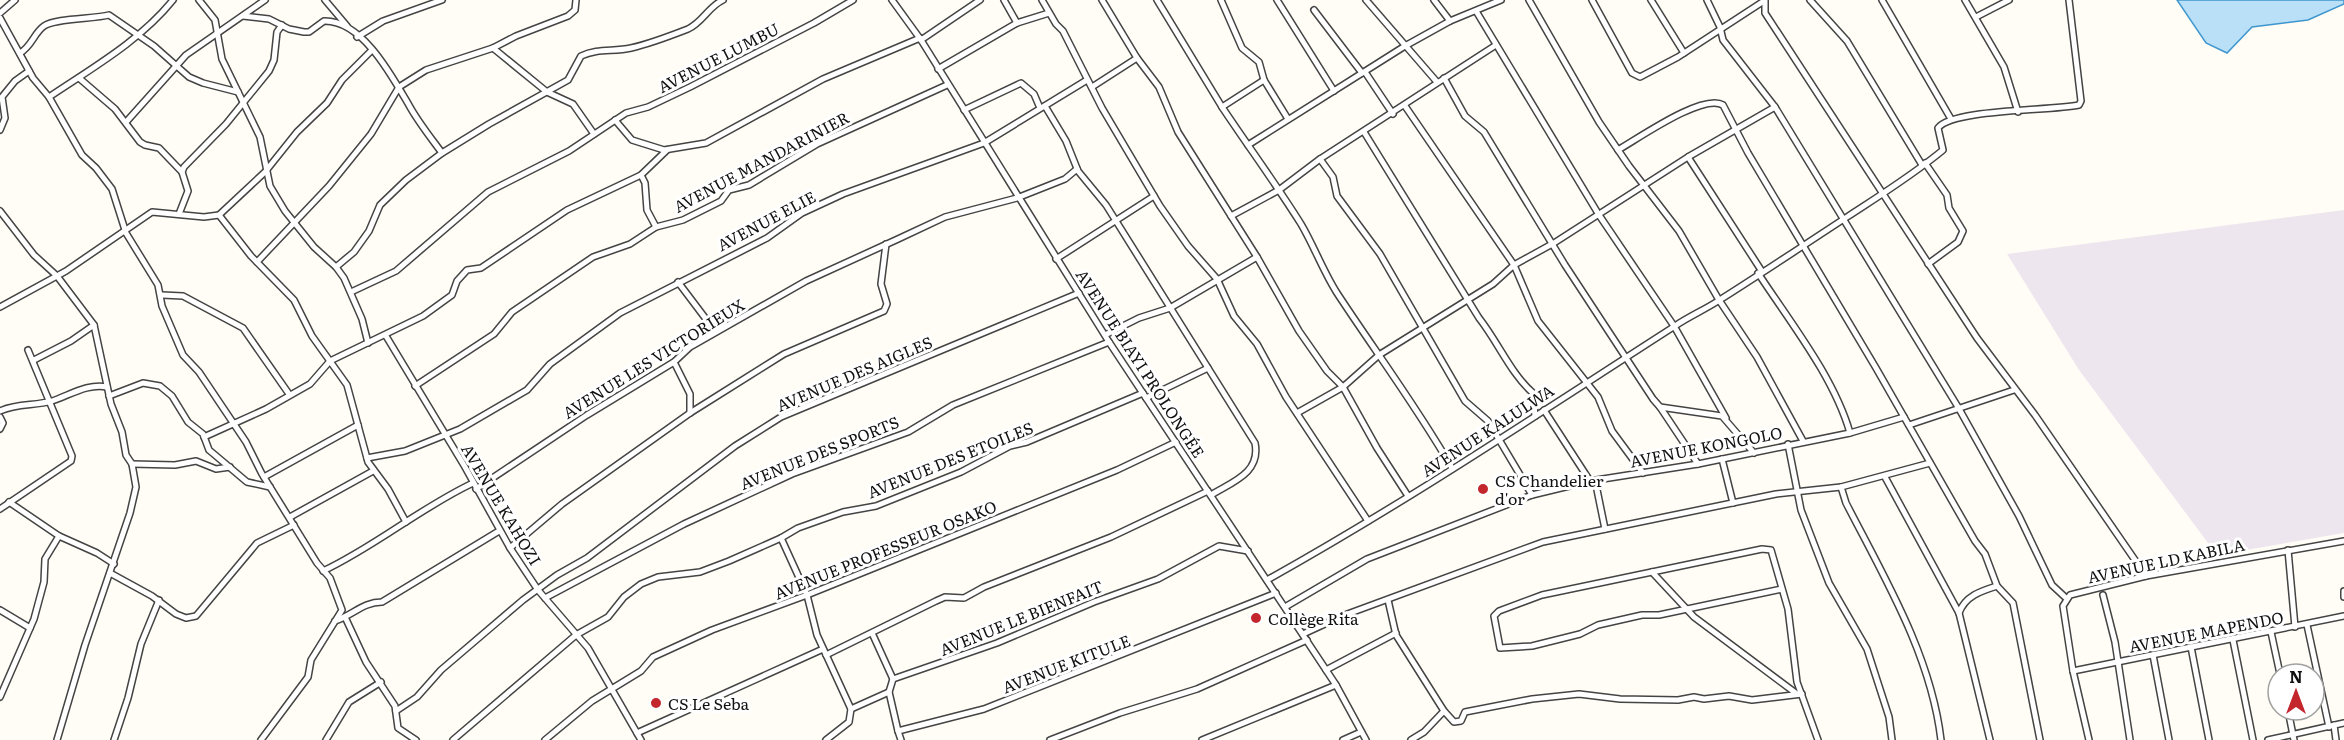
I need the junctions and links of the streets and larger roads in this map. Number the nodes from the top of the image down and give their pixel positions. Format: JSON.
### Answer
{"nodes":[{"id":1,"x":15,"y":0,"type":"edge"},
{"id":2,"x":173,"y":0,"type":"edge"},
{"id":3,"x":199,"y":0,"type":"edge"},
{"id":4,"x":265,"y":0,"type":"edge"},
{"id":5,"x":325,"y":0,"type":"edge"},
{"id":6,"x":442,"y":0,"type":"edge"},
{"id":7,"x":576,"y":0,"type":"edge"},
{"id":8,"x":723,"y":0,"type":"edge"},
{"id":9,"x":853,"y":0,"type":"edge"},
{"id":10,"x":892,"y":0,"type":"edge"},
{"id":11,"x":980,"y":0,"type":"edge"},
{"id":12,"x":1004,"y":0,"type":"edge"},
{"id":13,"x":1042,"y":0,"type":"edge"},
{"id":14,"x":1102,"y":0,"type":"edge"},
{"id":15,"x":1157,"y":0,"type":"edge"},
{"id":16,"x":1221,"y":0,"type":"edge"},
{"id":17,"x":1277,"y":0,"type":"edge"},
{"id":18,"x":1366,"y":0,"type":"edge"},
{"id":19,"x":1434,"y":0,"type":"edge"},
{"id":20,"x":1501,"y":0,"type":"edge"},
{"id":21,"x":1529,"y":0,"type":"edge"},
{"id":22,"x":1592,"y":0,"type":"edge"},
{"id":23,"x":1651,"y":0,"type":"edge"},
{"id":24,"x":1707,"y":0,"type":"edge"},
{"id":25,"x":1810,"y":0,"type":"edge"},
{"id":26,"x":1882,"y":0,"type":"edge"},
{"id":27,"x":1965,"y":0,"type":"edge"},
{"id":28,"x":2009,"y":0,"type":"edge"},
{"id":29,"x":2068,"y":0,"type":"edge"},
{"id":30,"x":1764,"y":1,"type":"edge"},
{"id":31,"x":1314,"y":10,"type":"dead end"},
{"id":32,"x":1476,"y":11,"type":"junction"},
{"id":33,"x":0,"y":13,"type":"edge"},
{"id":34,"x":1049,"y":13,"type":"junction"},
{"id":35,"x":243,"y":16,"type":"junction"},
{"id":36,"x":1976,"y":17,"type":"junction"},
{"id":37,"x":0,"y":18,"type":"edge"},
{"id":38,"x":1450,"y":21,"type":"junction"},
{"id":39,"x":1017,"y":23,"type":"junction"},
{"id":40,"x":282,"y":25,"type":"junction"},
{"id":41,"x":347,"y":26,"type":"junction"},
{"id":42,"x":1720,"y":28,"type":"junction"},
{"id":43,"x":219,"y":33,"type":"junction"},
{"id":44,"x":136,"y":35,"type":"junction"},
{"id":45,"x":357,"y":37,"type":"junction"},
{"id":46,"x":920,"y":39,"type":"junction"},
{"id":47,"x":1496,"y":45,"type":"junction"},
{"id":48,"x":1405,"y":46,"type":"junction"},
{"id":49,"x":493,"y":48,"type":"junction"},
{"id":50,"x":372,"y":50,"type":"junction"},
{"id":51,"x":20,"y":53,"type":"junction"},
{"id":52,"x":1684,"y":53,"type":"junction"},
{"id":53,"x":1137,"y":58,"type":"junction"},
{"id":54,"x":176,"y":67,"type":"junction"},
{"id":55,"x":938,"y":69,"type":"junction"},
{"id":56,"x":29,"y":71,"type":"junction"},
{"id":57,"x":1363,"y":73,"type":"junction"},
{"id":58,"x":79,"y":78,"type":"junction"},
{"id":59,"x":1443,"y":78,"type":"junction"},
{"id":60,"x":1087,"y":80,"type":"junction"},
{"id":61,"x":1264,"y":80,"type":"junction"},
{"id":62,"x":1437,"y":82,"type":"junction"},
{"id":63,"x":947,"y":85,"type":"junction"},
{"id":64,"x":399,"y":87,"type":"junction"},
{"id":65,"x":1092,"y":87,"type":"junction"},
{"id":66,"x":1334,"y":91,"type":"junction"},
{"id":67,"x":238,"y":92,"type":"junction"},
{"id":68,"x":547,"y":92,"type":"junction"},
{"id":69,"x":48,"y":97,"type":"junction"},
{"id":70,"x":243,"y":102,"type":"junction"},
{"id":71,"x":1405,"y":106,"type":"junction"},
{"id":72,"x":1042,"y":107,"type":"junction"},
{"id":73,"x":1222,"y":107,"type":"junction"},
{"id":74,"x":1775,"y":107,"type":"junction"},
{"id":75,"x":963,"y":110,"type":"junction"},
{"id":76,"x":2018,"y":112,"type":"junction"},
{"id":77,"x":1393,"y":114,"type":"junction"},
{"id":78,"x":1288,"y":119,"type":"junction"},
{"id":79,"x":1951,"y":119,"type":"junction"},
{"id":80,"x":615,"y":120,"type":"junction"},
{"id":81,"x":127,"y":121,"type":"junction"},
{"id":82,"x":0,"y":130,"type":"edge"},
{"id":83,"x":1736,"y":130,"type":"junction"},
{"id":84,"x":1364,"y":132,"type":"junction"},
{"id":85,"x":594,"y":134,"type":"junction"},
{"id":86,"x":984,"y":144,"type":"junction"},
{"id":87,"x":1248,"y":145,"type":"junction"},
{"id":88,"x":667,"y":150,"type":"junction"},
{"id":89,"x":1618,"y":150,"type":"junction"},
{"id":90,"x":442,"y":153,"type":"junction"},
{"id":91,"x":1688,"y":157,"type":"junction"},
{"id":92,"x":1320,"y":159,"type":"junction"},
{"id":93,"x":1923,"y":164,"type":"junction"},
{"id":94,"x":1077,"y":169,"type":"junction"},
{"id":95,"x":182,"y":171,"type":"junction"},
{"id":96,"x":265,"y":172,"type":"junction"},
{"id":97,"x":641,"y":175,"type":"junction"},
{"id":98,"x":1644,"y":185,"type":"junction"},
{"id":99,"x":1279,"y":190,"type":"junction"},
{"id":100,"x":1884,"y":193,"type":"junction"},
{"id":101,"x":1154,"y":196,"type":"junction"},
{"id":102,"x":1017,"y":198,"type":"junction"},
{"id":103,"x":0,"y":211,"type":"edge"},
{"id":104,"x":179,"y":214,"type":"junction"},
{"id":105,"x":219,"y":214,"type":"junction"},
{"id":106,"x":1599,"y":215,"type":"junction"},
{"id":107,"x":1231,"y":216,"type":"junction"},
{"id":108,"x":1843,"y":219,"type":"junction"},
{"id":109,"x":295,"y":222,"type":"junction"},
{"id":110,"x":1116,"y":222,"type":"junction"},
{"id":111,"x":656,"y":227,"type":"junction"},
{"id":112,"x":126,"y":232,"type":"junction"},
{"id":113,"x":1554,"y":243,"type":"junction"},
{"id":114,"x":886,"y":244,"type":"junction"},
{"id":115,"x":1804,"y":246,"type":"junction"},
{"id":116,"x":1257,"y":257,"type":"junction"},
{"id":117,"x":1056,"y":259,"type":"junction"},
{"id":118,"x":257,"y":262,"type":"junction"},
{"id":119,"x":1928,"y":264,"type":"junction"},
{"id":120,"x":1514,"y":265,"type":"junction"},
{"id":121,"x":336,"y":267,"type":"junction"},
{"id":122,"x":1760,"y":272,"type":"junction"},
{"id":123,"x":57,"y":276,"type":"junction"},
{"id":124,"x":1217,"y":279,"type":"junction"},
{"id":125,"x":678,"y":282,"type":"junction"},
{"id":126,"x":351,"y":292,"type":"junction"},
{"id":127,"x":1079,"y":293,"type":"junction"},
{"id":128,"x":162,"y":295,"type":"junction"},
{"id":129,"x":1468,"y":299,"type":"junction"},
{"id":130,"x":1719,"y":300,"type":"junction"},
{"id":131,"x":0,"y":307,"type":"edge"},
{"id":132,"x":1170,"y":308,"type":"junction"},
{"id":133,"x":94,"y":325,"type":"junction"},
{"id":134,"x":1674,"y":326,"type":"junction"},
{"id":135,"x":1425,"y":328,"type":"junction"},
{"id":136,"x":715,"y":331,"type":"junction"},
{"id":137,"x":1105,"y":335,"type":"junction"},
{"id":138,"x":386,"y":336,"type":"junction"},
{"id":139,"x":1109,"y":342,"type":"junction"},
{"id":140,"x":368,"y":343,"type":"junction"},
{"id":141,"x":28,"y":350,"type":"dead end"},
{"id":142,"x":1379,"y":355,"type":"junction"},
{"id":143,"x":1627,"y":358,"type":"junction"},
{"id":144,"x":34,"y":360,"type":"junction"},
{"id":145,"x":330,"y":362,"type":"junction"},
{"id":146,"x":674,"y":362,"type":"junction"},
{"id":147,"x":1208,"y":368,"type":"junction"},
{"id":148,"x":1585,"y":382,"type":"junction"},
{"id":149,"x":415,"y":386,"type":"junction"},
{"id":150,"x":107,"y":387,"type":"junction"},
{"id":151,"x":1343,"y":387,"type":"junction"},
{"id":152,"x":2014,"y":390,"type":"junction"},
{"id":153,"x":289,"y":394,"type":"junction"},
{"id":154,"x":109,"y":396,"type":"junction"},
{"id":155,"x":1145,"y":396,"type":"junction"},
{"id":156,"x":51,"y":401,"type":"junction"},
{"id":157,"x":1660,"y":407,"type":"junction"},
{"id":158,"x":1958,"y":407,"type":"junction"},
{"id":159,"x":1544,"y":410,"type":"junction"},
{"id":160,"x":0,"y":411,"type":"edge"},
{"id":161,"x":1298,"y":412,"type":"junction"},
{"id":162,"x":690,"y":413,"type":"junction"},
{"id":163,"x":1535,"y":416,"type":"junction"},
{"id":164,"x":0,"y":417,"type":"edge"},
{"id":165,"x":1904,"y":417,"type":"junction"},
{"id":166,"x":1726,"y":418,"type":"junction"},
{"id":167,"x":233,"y":424,"type":"junction"},
{"id":168,"x":358,"y":425,"type":"junction"},
{"id":169,"x":1909,"y":425,"type":"junction"},
{"id":170,"x":0,"y":429,"type":"edge"},
{"id":171,"x":1850,"y":433,"type":"junction"},
{"id":172,"x":445,"y":436,"type":"junction"},
{"id":173,"x":204,"y":437,"type":"junction"},
{"id":174,"x":1500,"y":440,"type":"junction"},
{"id":175,"x":1803,"y":441,"type":"junction"},
{"id":176,"x":1176,"y":442,"type":"junction"},
{"id":177,"x":1788,"y":444,"type":"junction"},
{"id":178,"x":1754,"y":453,"type":"junction"},
{"id":179,"x":367,"y":458,"type":"junction"},
{"id":180,"x":1722,"y":459,"type":"junction"},
{"id":181,"x":132,"y":464,"type":"junction"},
{"id":182,"x":1698,"y":464,"type":"junction"},
{"id":183,"x":1930,"y":464,"type":"junction"},
{"id":184,"x":230,"y":467,"type":"junction"},
{"id":185,"x":1452,"y":468,"type":"junction"},
{"id":186,"x":373,"y":471,"type":"junction"},
{"id":187,"x":1643,"y":473,"type":"junction"},
{"id":188,"x":264,"y":477,"type":"junction"},
{"id":189,"x":1885,"y":477,"type":"junction"},
{"id":190,"x":1592,"y":480,"type":"junction"},
{"id":191,"x":473,"y":483,"type":"junction"},
{"id":192,"x":270,"y":487,"type":"junction"},
{"id":193,"x":1840,"y":487,"type":"junction"},
{"id":194,"x":476,"y":489,"type":"junction"},
{"id":195,"x":1798,"y":492,"type":"junction"},
{"id":196,"x":1210,"y":493,"type":"junction"},
{"id":197,"x":1532,"y":495,"type":"junction"},
{"id":198,"x":1408,"y":496,"type":"junction"},
{"id":199,"x":9,"y":502,"type":"junction"},
{"id":200,"x":1733,"y":503,"type":"junction"},
{"id":201,"x":0,"y":508,"type":"edge"},
{"id":202,"x":290,"y":517,"type":"junction"},
{"id":203,"x":406,"y":522,"type":"junction"},
{"id":204,"x":1368,"y":522,"type":"junction"},
{"id":205,"x":294,"y":525,"type":"junction"},
{"id":206,"x":1605,"y":529,"type":"junction"},
{"id":207,"x":499,"y":531,"type":"junction"},
{"id":208,"x":59,"y":536,"type":"junction"},
{"id":209,"x":781,"y":538,"type":"junction"},
{"id":210,"x":2344,"y":541,"type":"edge"},
{"id":211,"x":510,"y":548,"type":"junction"},
{"id":212,"x":2288,"y":550,"type":"junction"},
{"id":213,"x":1248,"y":551,"type":"junction"},
{"id":214,"x":114,"y":564,"type":"junction"},
{"id":215,"x":323,"y":571,"type":"junction"},
{"id":216,"x":1652,"y":572,"type":"junction"},
{"id":217,"x":110,"y":573,"type":"junction"},
{"id":218,"x":2146,"y":576,"type":"junction"},
{"id":219,"x":1267,"y":580,"type":"junction"},
{"id":220,"x":1997,"y":586,"type":"junction"},
{"id":221,"x":1782,"y":589,"type":"junction"},
{"id":222,"x":538,"y":590,"type":"junction"},
{"id":223,"x":2344,"y":591,"type":"edge"},
{"id":224,"x":1276,"y":593,"type":"junction"},
{"id":225,"x":2103,"y":595,"type":"dead end"},
{"id":226,"x":807,"y":596,"type":"junction"},
{"id":227,"x":2344,"y":597,"type":"edge"},
{"id":228,"x":545,"y":598,"type":"junction"},
{"id":229,"x":2066,"y":598,"type":"junction"},
{"id":230,"x":159,"y":600,"type":"junction"},
{"id":231,"x":1388,"y":600,"type":"junction"},
{"id":232,"x":1285,"y":608,"type":"junction"},
{"id":233,"x":1685,"y":608,"type":"junction"},
{"id":234,"x":0,"y":610,"type":"edge"},
{"id":235,"x":1959,"y":613,"type":"junction"},
{"id":236,"x":2344,"y":616,"type":"edge"},
{"id":237,"x":345,"y":617,"type":"junction"},
{"id":238,"x":335,"y":621,"type":"junction"},
{"id":239,"x":2307,"y":624,"type":"junction"},
{"id":240,"x":2295,"y":627,"type":"junction"},
{"id":241,"x":30,"y":628,"type":"junction"},
{"id":242,"x":2271,"y":632,"type":"junction"},
{"id":243,"x":872,"y":633,"type":"junction"},
{"id":244,"x":1395,"y":633,"type":"junction"},
{"id":245,"x":576,"y":635,"type":"junction"},
{"id":246,"x":1305,"y":637,"type":"junction"},
{"id":247,"x":2233,"y":640,"type":"junction"},
{"id":248,"x":2191,"y":647,"type":"junction"},
{"id":249,"x":824,"y":652,"type":"junction"},
{"id":250,"x":2153,"y":655,"type":"junction"},
{"id":251,"x":2277,"y":662,"type":"edge"},
{"id":252,"x":2118,"y":663,"type":"junction"},
{"id":253,"x":1326,"y":670,"type":"junction"},
{"id":254,"x":2073,"y":671,"type":"junction"},
{"id":255,"x":893,"y":680,"type":"junction"},
{"id":256,"x":381,"y":682,"type":"junction"},
{"id":257,"x":1336,"y":685,"type":"junction"},
{"id":258,"x":610,"y":688,"type":"junction"},
{"id":259,"x":890,"y":692,"type":"junction"},
{"id":260,"x":1799,"y":694,"type":"junction"},
{"id":261,"x":0,"y":697,"type":"edge"},
{"id":262,"x":851,"y":709,"type":"junction"},
{"id":263,"x":396,"y":711,"type":"junction"},
{"id":264,"x":1444,"y":711,"type":"junction"},
{"id":265,"x":2290,"y":722,"type":"edge"},
{"id":266,"x":2344,"y":723,"type":"edge"},
{"id":267,"x":2331,"y":726,"type":"junction"},
{"id":268,"x":898,"y":730,"type":"junction"},
{"id":269,"x":1361,"y":732,"type":"junction"},
{"id":270,"x":637,"y":733,"type":"junction"},
{"id":271,"x":2293,"y":737,"type":"edge"},
{"id":272,"x":57,"y":740,"type":"edge"},
{"id":273,"x":114,"y":740,"type":"edge"},
{"id":274,"x":261,"y":740,"type":"edge"},
{"id":275,"x":326,"y":740,"type":"edge"},
{"id":276,"x":416,"y":740,"type":"edge"},
{"id":277,"x":453,"y":740,"type":"edge"},
{"id":278,"x":545,"y":740,"type":"edge"},
{"id":279,"x":641,"y":740,"type":"edge"},
{"id":280,"x":826,"y":740,"type":"edge"},
{"id":281,"x":901,"y":740,"type":"edge"},
{"id":282,"x":1050,"y":740,"type":"edge"},
{"id":283,"x":1202,"y":740,"type":"edge"},
{"id":284,"x":1343,"y":740,"type":"edge"},
{"id":285,"x":1366,"y":740,"type":"edge"},
{"id":286,"x":1411,"y":740,"type":"edge"},
{"id":287,"x":1818,"y":740,"type":"edge"},
{"id":288,"x":1892,"y":740,"type":"edge"},
{"id":289,"x":1941,"y":740,"type":"edge"},
{"id":290,"x":1990,"y":740,"type":"edge"},
{"id":291,"x":2040,"y":740,"type":"edge"},
{"id":292,"x":2089,"y":740,"type":"edge"},
{"id":293,"x":2130,"y":740,"type":"edge"},
{"id":294,"x":2169,"y":740,"type":"edge"},
{"id":295,"x":2209,"y":740,"type":"edge"},
{"id":296,"x":2253,"y":740,"type":"edge"},
{"id":297,"x":2268,"y":740,"type":"edge"},
{"id":298,"x":2336,"y":740,"type":"edge"}],
"edges":[{"from":1,"to":33,"type":"street"},
{"from":2,"to":44,"type":"street"},
{"from":3,"to":43,"type":"street"},
{"from":4,"to":35,"type":"street"},
{"from":5,"to":41,"type":"street"},
{"from":6,"to":45,"type":"street"},
{"from":7,"to":49,"type":"street"},
{"from":8,"to":68,"type":"street"},
{"from":9,"to":80,"type":"street","name":"AVENUE LUMBU"},
{"from":10,"to":46,"type":"street","name":"AVENUE BIAYI PROLONGÉE"},
{"from":11,"to":46,"type":"street"},
{"from":12,"to":39,"type":"street"},
{"from":13,"to":34,"type":"street"},
{"from":14,"to":53,"type":"street"},
{"from":15,"to":73,"type":"street"},
{"from":16,"to":61,"type":"street"},
{"from":17,"to":66,"type":"street"},
{"from":18,"to":48,"type":"street"},
{"from":19,"to":38,"type":"street"},
{"from":20,"to":32,"type":"street"},
{"from":21,"to":89,"type":"street"},
{"from":22,"to":52,"type":"street"},
{"from":23,"to":52,"type":"street"},
{"from":24,"to":42,"type":"street"},
{"from":25,"to":93,"type":"street"},
{"from":26,"to":79,"type":"street"},
{"from":27,"to":36,"type":"street"},
{"from":28,"to":36,"type":"street"},
{"from":29,"to":76,"type":"street"},
{"from":30,"to":42,"type":"street"},
{"from":30,"to":100,"type":"street"},
{"from":31,"to":57,"type":"street"},
{"from":32,"to":38,"type":"street"},
{"from":32,"to":47,"type":"street"},
{"from":34,"to":39,"type":"street"},
{"from":34,"to":60,"type":"street"},
{"from":35,"to":40,"type":"street"},
{"from":35,"to":43,"type":"street"},
{"from":36,"to":76,"type":"street"},
{"from":37,"to":51,"type":"street"},
{"from":38,"to":48,"type":"street"},
{"from":39,"to":55,"type":"street"},
{"from":40,"to":41,"type":"street"},
{"from":40,"to":70,"type":"street"},
{"from":41,"to":45,"type":"street"},
{"from":42,"to":52,"type":"street"},
{"from":42,"to":74,"type":"street"},
{"from":43,"to":54,"type":"street"},
{"from":43,"to":67,"type":"street"},
{"from":44,"to":51,"type":"street"},
{"from":44,"to":54,"type":"street"},
{"from":44,"to":58,"type":"street"},
{"from":45,"to":50,"type":"street"},
{"from":46,"to":55,"type":"street","name":"AVENUE BIAYI PROLONGÉE"},
{"from":46,"to":88,"type":"street"},
{"from":47,"to":59,"type":"street"},
{"from":47,"to":106,"type":"street"},
{"from":48,"to":57,"type":"street"},
{"from":48,"to":62,"type":"street"},
{"from":49,"to":64,"type":"street"},
{"from":49,"to":68,"type":"street"},
{"from":50,"to":64,"type":"street"},
{"from":50,"to":96,"type":"street"},
{"from":51,"to":56,"type":"street"},
{"from":53,"to":65,"type":"street"},
{"from":53,"to":107,"type":"street"},
{"from":54,"to":67,"type":"street"},
{"from":54,"to":81,"type":"street"},
{"from":55,"to":63,"type":"street","name":"AVENUE BIAYI PROLONGÉE"},
{"from":56,"to":69,"type":"street"},
{"from":56,"to":82,"type":"street"},
{"from":57,"to":66,"type":"street"},
{"from":57,"to":77,"type":"street"},
{"from":58,"to":69,"type":"street"},
{"from":58,"to":81,"type":"street"},
{"from":59,"to":62,"type":"street"},
{"from":59,"to":113,"type":"street"},
{"from":60,"to":65,"type":"street"},
{"from":60,"to":72,"type":"street","name":"AVENUE ELIE"},
{"from":61,"to":73,"type":"street"},
{"from":61,"to":78,"type":"street"},
{"from":62,"to":71,"type":"street"},
{"from":63,"to":75,"type":"street","name":"AVENUE BIAYI PROLONGÉE"},
{"from":63,"to":111,"type":"street","name":"AVENUE MANDARINIER"},
{"from":64,"to":90,"type":"street"},
{"from":64,"to":109,"type":"street"},
{"from":65,"to":101,"type":"street"},
{"from":66,"to":78,"type":"street"},
{"from":67,"to":70,"type":"street"},
{"from":68,"to":85,"type":"street"},
{"from":68,"to":90,"type":"street"},
{"from":69,"to":112,"type":"street"},
{"from":70,"to":95,"type":"street"},
{"from":70,"to":96,"type":"street"},
{"from":71,"to":77,"type":"street"},
{"from":71,"to":120,"type":"street"},
{"from":72,"to":75,"type":"street"},
{"from":72,"to":86,"type":"street","name":"AVENUE ELIE"},
{"from":72,"to":94,"type":"street"},
{"from":73,"to":87,"type":"street"},
{"from":74,"to":83,"type":"street"},
{"from":74,"to":108,"type":"street"},
{"from":75,"to":86,"type":"street","name":"AVENUE BIAYI PROLONGÉE"},
{"from":76,"to":79,"type":"street"},
{"from":77,"to":84,"type":"street"},
{"from":78,"to":87,"type":"street"},
{"from":79,"to":93,"type":"street","name":"AVENUE KALULWA"},
{"from":80,"to":85,"type":"street","name":"AVENUE LUMBU"},
{"from":80,"to":88,"type":"street"},
{"from":81,"to":95,"type":"street"},
{"from":83,"to":89,"type":"street"},
{"from":83,"to":91,"type":"street"},
{"from":83,"to":115,"type":"street"},
{"from":84,"to":92,"type":"street"},
{"from":84,"to":129,"type":"street"},
{"from":85,"to":126,"type":"street","name":"AVENUE LUMBU"},
{"from":86,"to":102,"type":"street","name":"AVENUE BIAYI PROLONGÉE"},
{"from":86,"to":125,"type":"street","name":"AVENUE ELIE"},
{"from":87,"to":99,"type":"street"},
{"from":88,"to":97,"type":"street"},
{"from":89,"to":98,"type":"street"},
{"from":90,"to":121,"type":"street"},
{"from":91,"to":98,"type":"street"},
{"from":91,"to":122,"type":"street"},
{"from":92,"to":99,"type":"street"},
{"from":92,"to":135,"type":"street"},
{"from":93,"to":100,"type":"street","name":"AVENUE KALULWA"},
{"from":93,"to":119,"type":"street"},
{"from":94,"to":102,"type":"street","name":"AVENUE LES VICTORIEUX"},
{"from":94,"to":110,"type":"street"},
{"from":95,"to":104,"type":"street"},
{"from":96,"to":105,"type":"street"},
{"from":96,"to":109,"type":"street"},
{"from":97,"to":111,"type":"street"},
{"from":97,"to":138,"type":"street"},
{"from":98,"to":106,"type":"street"},
{"from":98,"to":130,"type":"street"},
{"from":99,"to":107,"type":"street"},
{"from":99,"to":142,"type":"street"},
{"from":100,"to":108,"type":"street","name":"AVENUE KALULWA"},
{"from":100,"to":119,"type":"street"},
{"from":101,"to":110,"type":"street"},
{"from":101,"to":124,"type":"street"},
{"from":102,"to":114,"type":"street","name":"AVENUE LES VICTORIEUX"},
{"from":102,"to":117,"type":"street","name":"AVENUE BIAYI PROLONGÉE"},
{"from":103,"to":123,"type":"street"},
{"from":104,"to":105,"type":"street"},
{"from":104,"to":112,"type":"street"},
{"from":105,"to":118,"type":"street"},
{"from":106,"to":113,"type":"street"},
{"from":106,"to":134,"type":"street"},
{"from":107,"to":116,"type":"street"},
{"from":108,"to":115,"type":"street","name":"AVENUE KALULWA"},
{"from":108,"to":158,"type":"street"},
{"from":109,"to":118,"type":"street"},
{"from":109,"to":121,"type":"street"},
{"from":110,"to":117,"type":"street"},
{"from":110,"to":132,"type":"street"},
{"from":111,"to":149,"type":"street","name":"AVENUE MANDARINIER"},
{"from":112,"to":123,"type":"street"},
{"from":112,"to":128,"type":"street"},
{"from":113,"to":120,"type":"street"},
{"from":113,"to":143,"type":"street"},
{"from":114,"to":136,"type":"street","name":"AVENUE LES VICTORIEUX"},
{"from":114,"to":162,"type":"street"},
{"from":115,"to":122,"type":"street","name":"AVENUE KALULWA"},
{"from":115,"to":165,"type":"street"},
{"from":116,"to":124,"type":"street"},
{"from":116,"to":151,"type":"street"},
{"from":117,"to":127,"type":"street","name":"AVENUE BIAYI PROLONGÉE"},
{"from":118,"to":145,"type":"street"},
{"from":119,"to":152,"type":"street"},
{"from":120,"to":129,"type":"street"},
{"from":120,"to":148,"type":"street"},
{"from":121,"to":126,"type":"street"},
{"from":122,"to":130,"type":"street","name":"AVENUE KALULWA"},
{"from":122,"to":171,"type":"street"},
{"from":123,"to":131,"type":"street"},
{"from":123,"to":133,"type":"street"},
{"from":124,"to":132,"type":"street"},
{"from":124,"to":161,"type":"street"},
{"from":125,"to":136,"type":"street"},
{"from":125,"to":172,"type":"street","name":"AVENUE ELIE"},
{"from":126,"to":140,"type":"street"},
{"from":127,"to":137,"type":"street","name":"AVENUE BIAYI PROLONGÉE"},
{"from":127,"to":222,"type":"street","name":"AVENUE DES AIGLES"},
{"from":128,"to":153,"type":"street"},
{"from":128,"to":167,"type":"street"},
{"from":129,"to":135,"type":"street"},
{"from":129,"to":163,"type":"street"},
{"from":130,"to":134,"type":"street","name":"AVENUE KALULWA"},
{"from":130,"to":175,"type":"street"},
{"from":132,"to":137,"type":"street"},
{"from":132,"to":147,"type":"street"},
{"from":133,"to":144,"type":"street"},
{"from":133,"to":150,"type":"street"},
{"from":134,"to":143,"type":"street","name":"AVENUE KALULWA"},
{"from":134,"to":166,"type":"street"},
{"from":135,"to":142,"type":"street"},
{"from":135,"to":174,"type":"street"},
{"from":136,"to":146,"type":"street","name":"AVENUE LES VICTORIEUX"},
{"from":137,"to":139,"type":"street","name":"AVENUE BIAYI PROLONGÉE"},
{"from":138,"to":140,"type":"street"},
{"from":138,"to":149,"type":"street","name":"AVENUE KAHOZI"},
{"from":139,"to":155,"type":"street","name":"AVENUE BIAYI PROLONGÉE"},
{"from":139,"to":228,"type":"street","name":"AVENUE DES SPORTS"},
{"from":140,"to":145,"type":"street"},
{"from":141,"to":144,"type":"street"},
{"from":142,"to":151,"type":"street"},
{"from":142,"to":185,"type":"street"},
{"from":143,"to":148,"type":"street","name":"AVENUE KALULWA"},
{"from":143,"to":157,"type":"street"},
{"from":144,"to":156,"type":"street"},
{"from":145,"to":153,"type":"street"},
{"from":145,"to":168,"type":"street"},
{"from":146,"to":162,"type":"street"},
{"from":146,"to":194,"type":"street","name":"AVENUE LES VICTORIEUX"},
{"from":147,"to":155,"type":"street","name":"AVENUE DES ETOILES"},
{"from":147,"to":196,"type":"street"},
{"from":148,"to":159,"type":"street","name":"AVENUE KALULWA"},
{"from":148,"to":187,"type":"street"},
{"from":149,"to":172,"type":"street","name":"AVENUE KAHOZI"},
{"from":150,"to":154,"type":"street"},
{"from":150,"to":156,"type":"street"},
{"from":151,"to":161,"type":"street"},
{"from":151,"to":198,"type":"street"},
{"from":152,"to":158,"type":"street"},
{"from":152,"to":218,"type":"street"},
{"from":153,"to":167,"type":"street"},
{"from":154,"to":173,"type":"street"},
{"from":154,"to":181,"type":"street"},
{"from":155,"to":176,"type":"street","name":"AVENUE BIAYI PROLONGÉE"},
{"from":155,"to":209,"type":"street","name":"AVENUE DES ETOILES"},
{"from":156,"to":160,"type":"street"},
{"from":156,"to":199,"type":"street"},
{"from":157,"to":166,"type":"street"},
{"from":157,"to":182,"type":"street"},
{"from":158,"to":169,"type":"street"},
{"from":158,"to":229,"type":"street"},
{"from":159,"to":163,"type":"street","name":"AVENUE KALULWA"},
{"from":159,"to":190,"type":"street"},
{"from":161,"to":204,"type":"street"},
{"from":162,"to":211,"type":"street"},
{"from":163,"to":174,"type":"street","name":"AVENUE KALULWA"},
{"from":164,"to":170,"type":"street"},
{"from":165,"to":169,"type":"street"},
{"from":165,"to":171,"type":"street","name":"AVENUE KONGOLO"},
{"from":166,"to":178,"type":"street"},
{"from":167,"to":173,"type":"street"},
{"from":167,"to":188,"type":"street"},
{"from":168,"to":179,"type":"street"},
{"from":168,"to":188,"type":"street"},
{"from":169,"to":183,"type":"street"},
{"from":171,"to":175,"type":"street","name":"AVENUE KONGOLO"},
{"from":172,"to":179,"type":"street","name":"AVENUE ELIE"},
{"from":172,"to":191,"type":"street","name":"AVENUE KAHOZI"},
{"from":173,"to":184,"type":"street"},
{"from":174,"to":185,"type":"street","name":"AVENUE KALULWA"},
{"from":174,"to":197,"type":"street"},
{"from":175,"to":177,"type":"street","name":"AVENUE KONGOLO"},
{"from":176,"to":196,"type":"street","name":"AVENUE BIAYI PROLONGÉE"},
{"from":176,"to":226,"type":"street","name":"AVENUE PROFESSEUR OSAKO"},
{"from":177,"to":178,"type":"street","name":"AVENUE KONGOLO"},
{"from":177,"to":195,"type":"street"},
{"from":178,"to":180,"type":"street","name":"AVENUE KONGOLO"},
{"from":179,"to":186,"type":"street"},
{"from":180,"to":182,"type":"street","name":"AVENUE KONGOLO"},
{"from":180,"to":200,"type":"street"},
{"from":181,"to":184,"type":"street"},
{"from":181,"to":214,"type":"street"},
{"from":182,"to":187,"type":"street","name":"AVENUE KONGOLO"},
{"from":183,"to":189,"type":"street"},
{"from":183,"to":220,"type":"street"},
{"from":184,"to":192,"type":"street"},
{"from":185,"to":198,"type":"street","name":"AVENUE KALULWA"},
{"from":186,"to":202,"type":"street"},
{"from":186,"to":203,"type":"street"},
{"from":187,"to":190,"type":"street","name":"AVENUE KONGOLO"},
{"from":188,"to":192,"type":"street"},
{"from":189,"to":193,"type":"street"},
{"from":189,"to":235,"type":"street"},
{"from":190,"to":197,"type":"street","name":"AVENUE KONGOLO"},
{"from":190,"to":206,"type":"street"},
{"from":191,"to":194,"type":"street","name":"AVENUE KAHOZI"},
{"from":191,"to":203,"type":"street"},
{"from":192,"to":202,"type":"street"},
{"from":193,"to":195,"type":"street"},
{"from":193,"to":289,"type":"street"},
{"from":194,"to":207,"type":"street","name":"AVENUE KAHOZI"},
{"from":195,"to":200,"type":"street"},
{"from":195,"to":288,"type":"street"},
{"from":196,"to":213,"type":"street","name":"AVENUE BIAYI PROLONGÉE"},
{"from":196,"to":243,"type":"street"},
{"from":197,"to":232,"type":"street","name":"AVENUE KONGOLO"},
{"from":198,"to":204,"type":"street","name":"AVENUE KALULWA"},
{"from":199,"to":201,"type":"street"},
{"from":199,"to":208,"type":"street"},
{"from":200,"to":206,"type":"street"},
{"from":202,"to":205,"type":"street"},
{"from":203,"to":215,"type":"street"},
{"from":204,"to":219,"type":"street","name":"AVENUE KALULWA"},
{"from":205,"to":215,"type":"street"},
{"from":205,"to":230,"type":"street"},
{"from":206,"to":231,"type":"street"},
{"from":207,"to":211,"type":"street","name":"AVENUE KAHOZI"},
{"from":207,"to":237,"type":"street"},
{"from":208,"to":214,"type":"street"},
{"from":208,"to":241,"type":"street"},
{"from":209,"to":226,"type":"street"},
{"from":209,"to":245,"type":"street","name":"AVENUE DES ETOILES"},
{"from":210,"to":212,"type":"street","name":"AVENUE LD KABILA"},
{"from":211,"to":222,"type":"street","name":"AVENUE KAHOZI"},
{"from":212,"to":218,"type":"street","name":"AVENUE LD KABILA"},
{"from":212,"to":240,"type":"street"},
{"from":213,"to":219,"type":"street","name":"AVENUE BIAYI PROLONGÉE"},
{"from":213,"to":255,"type":"street","name":"AVENUE LE BIENFAIT"},
{"from":214,"to":217,"type":"street"},
{"from":215,"to":238,"type":"street"},
{"from":216,"to":221,"type":"street"},
{"from":216,"to":233,"type":"street"},
{"from":216,"to":233,"type":"street"},
{"from":217,"to":230,"type":"street"},
{"from":217,"to":272,"type":"street"},
{"from":218,"to":229,"type":"street","name":"AVENUE LD KABILA"},
{"from":219,"to":224,"type":"street","name":"AVENUE BIAYI PROLONGÉE"},
{"from":220,"to":235,"type":"street"},
{"from":220,"to":291,"type":"street"},
{"from":221,"to":233,"type":"street"},
{"from":221,"to":260,"type":"street"},
{"from":222,"to":228,"type":"street","name":"AVENUE KAHOZI"},
{"from":222,"to":263,"type":"street","name":"AVENUE DES AIGLES"},
{"from":223,"to":227,"type":"street"},
{"from":224,"to":232,"type":"street","name":"AVENUE BIAYI PROLONGÉE"},
{"from":224,"to":268,"type":"street","name":"AVENUE KITULE"},
{"from":225,"to":252,"type":"street"},
{"from":226,"to":249,"type":"street"},
{"from":226,"to":258,"type":"street","name":"AVENUE PROFESSEUR OSAKO"},
{"from":228,"to":245,"type":"street","name":"AVENUE KAHOZI"},
{"from":229,"to":254,"type":"street"},
{"from":230,"to":273,"type":"street"},
{"from":231,"to":244,"type":"street"},
{"from":231,"to":246,"type":"street"},
{"from":232,"to":246,"type":"street","name":"AVENUE BIAYI PROLONGÉE"},
{"from":233,"to":260,"type":"street"},
{"from":234,"to":241,"type":"street"},
{"from":235,"to":290,"type":"street"},
{"from":236,"to":239,"type":"street","name":"AVENUE MAPENDO"},
{"from":237,"to":238,"type":"street"},
{"from":237,"to":256,"type":"street"},
{"from":238,"to":274,"type":"street"},
{"from":239,"to":240,"type":"street","name":"AVENUE MAPENDO"},
{"from":239,"to":267,"type":"street"},
{"from":240,"to":242,"type":"street","name":"AVENUE MAPENDO"},
{"from":241,"to":261,"type":"street"},
{"from":242,"to":247,"type":"street","name":"AVENUE MAPENDO"},
{"from":242,"to":251,"type":"street"},
{"from":243,"to":249,"type":"street"},
{"from":243,"to":255,"type":"street"},
{"from":244,"to":253,"type":"street"},
{"from":244,"to":264,"type":"street"},
{"from":245,"to":258,"type":"street","name":"AVENUE KAHOZI"},
{"from":245,"to":277,"type":"street","name":"AVENUE DES ETOILES"},
{"from":246,"to":253,"type":"street","name":"AVENUE BIAYI PROLONGÉE"},
{"from":246,"to":282,"type":"street"},
{"from":247,"to":248,"type":"street","name":"AVENUE MAPENDO"},
{"from":247,"to":296,"type":"street"},
{"from":248,"to":250,"type":"street","name":"AVENUE MAPENDO"},
{"from":248,"to":295,"type":"street"},
{"from":249,"to":262,"type":"street"},
{"from":249,"to":270,"type":"street"},
{"from":250,"to":252,"type":"street","name":"AVENUE MAPENDO"},
{"from":250,"to":294,"type":"street"},
{"from":252,"to":254,"type":"street","name":"AVENUE MAPENDO"},
{"from":252,"to":293,"type":"street"},
{"from":253,"to":257,"type":"street","name":"AVENUE BIAYI PROLONGÉE"},
{"from":254,"to":292,"type":"street"},
{"from":255,"to":259,"type":"street"},
{"from":256,"to":263,"type":"street"},
{"from":256,"to":275,"type":"street"},
{"from":257,"to":269,"type":"street","name":"AVENUE BIAYI PROLONGÉE"},
{"from":257,"to":283,"type":"street"},
{"from":258,"to":270,"type":"street","name":"AVENUE KAHOZI"},
{"from":258,"to":278,"type":"street","name":"AVENUE PROFESSEUR OSAKO"},
{"from":259,"to":262,"type":"street"},
{"from":259,"to":268,"type":"street"},
{"from":260,"to":264,"type":"street"},
{"from":260,"to":287,"type":"street"},
{"from":262,"to":280,"type":"street"},
{"from":263,"to":276,"type":"street"},
{"from":264,"to":286,"type":"street"},
{"from":265,"to":271,"type":"street"},
{"from":266,"to":267,"type":"street"},
{"from":267,"to":271,"type":"street"},
{"from":267,"to":298,"type":"street"},
{"from":268,"to":281,"type":"street"},
{"from":269,"to":284,"type":"street"},
{"from":269,"to":285,"type":"street","name":"AVENUE BIAYI PROLONGÉE"},
{"from":270,"to":279,"type":"street","name":"AVENUE KAHOZI"},
{"from":271,"to":297,"type":"street"}]}
